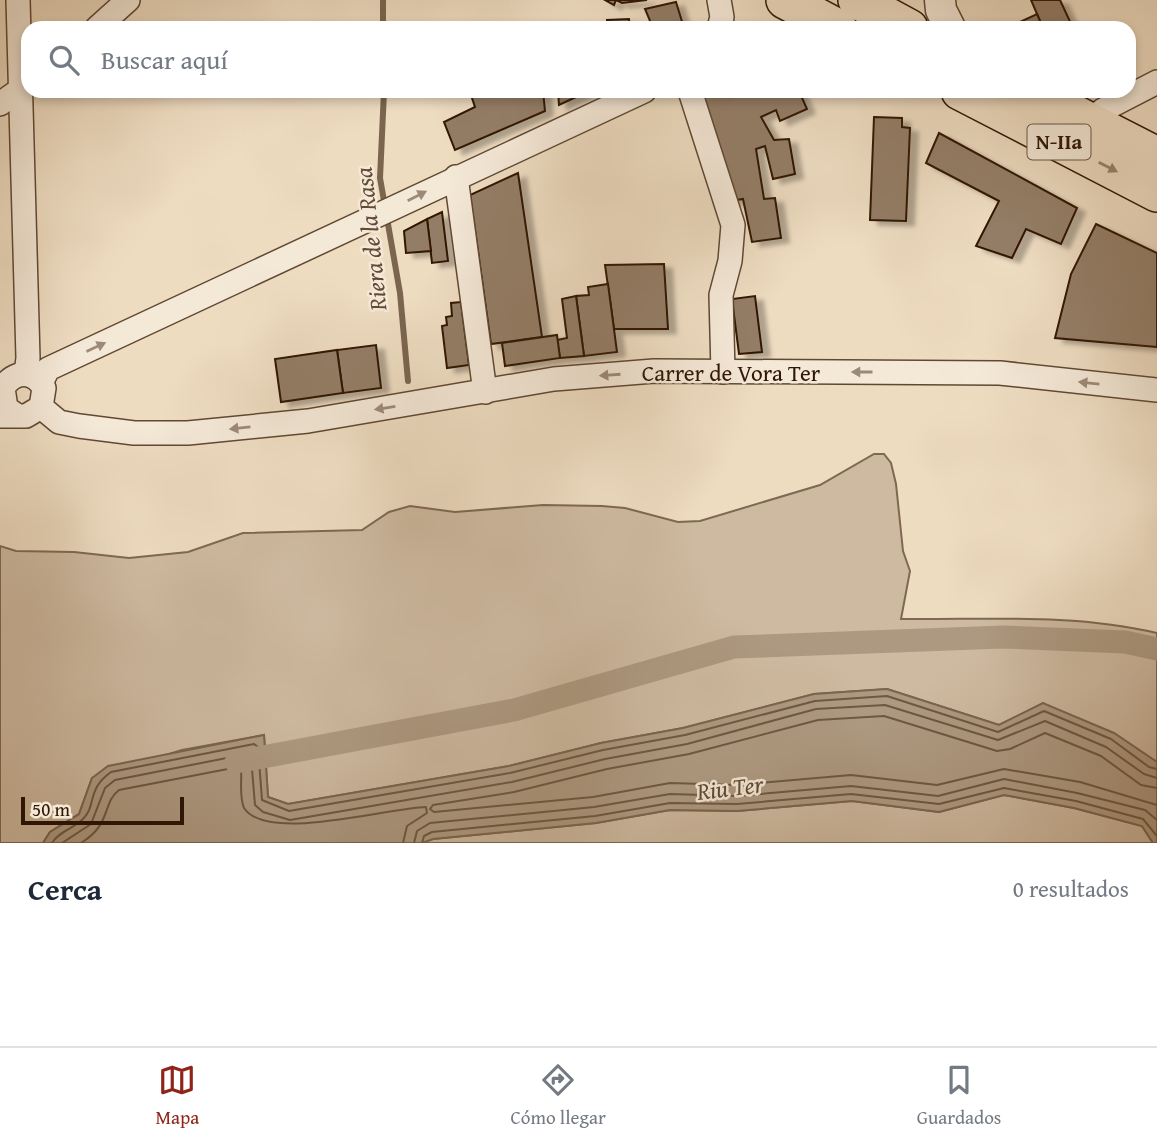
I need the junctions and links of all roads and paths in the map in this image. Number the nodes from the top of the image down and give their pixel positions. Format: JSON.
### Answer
{"nodes":[{"id":1,"x":18,"y":0,"type":"edge"},
{"id":2,"x":128,"y":0,"type":"edge"},
{"id":3,"x":719,"y":0,"type":"edge"},
{"id":4,"x":785,"y":0,"type":"edge"},
{"id":5,"x":857,"y":0,"type":"edge"},
{"id":6,"x":940,"y":0,"type":"edge"},
{"id":7,"x":105,"y":21,"type":"edge"},
{"id":8,"x":721,"y":21,"type":"edge"},
{"id":9,"x":825,"y":21,"type":"edge"},
{"id":10,"x":896,"y":21,"type":"edge"},
{"id":11,"x":946,"y":21,"type":"edge"},
{"id":12,"x":21,"y":37,"type":"edge"},
{"id":13,"x":1157,"y":82,"type":"edge"},
{"id":14,"x":21,"y":89,"type":"edge"},
{"id":15,"x":1136,"y":93,"type":"edge"},
{"id":16,"x":25,"y":98,"type":"edge"},
{"id":17,"x":629,"y":98,"type":"edge"},
{"id":18,"x":692,"y":98,"type":"edge"},
{"id":19,"x":974,"y":98,"type":"edge"},
{"id":20,"x":1044,"y":98,"type":"edge"},
{"id":21,"x":1126,"y":98,"type":"edge"},
{"id":22,"x":0,"y":104,"type":"edge"},
{"id":23,"x":1089,"y":121,"type":"junction"},
{"id":24,"x":1157,"y":156,"type":"edge"},
{"id":25,"x":456,"y":177,"type":"junction"},
{"id":26,"x":1157,"y":192,"type":"edge"},
{"id":27,"x":723,"y":372,"type":"junction"},
{"id":28,"x":33,"y":378,"type":"junction"},
{"id":29,"x":1157,"y":390,"type":"edge"},
{"id":30,"x":485,"y":392,"type":"junction"},
{"id":31,"x":41,"y":407,"type":"junction"},
{"id":32,"x":9,"y":416,"type":"edge"}],
"edges":[{"from":1,"to":12,"type":"street"},
{"from":2,"to":7,"type":"street"},
{"from":3,"to":8,"type":"street"},
{"from":4,"to":9,"type":"main road"},
{"from":5,"to":10,"type":"main road"},
{"from":6,"to":11,"type":"street"},
{"from":13,"to":15,"type":"street"},
{"from":14,"to":22,"type":"street"},
{"from":16,"to":28,"type":"street"},
{"from":17,"to":25,"type":"street"},
{"from":18,"to":27,"type":"street"},
{"from":19,"to":26,"type":"main road","number":"N-IIa","one_way":true},
{"from":20,"to":23,"type":"main road","number":"N-IIa"},
{"from":21,"to":23,"type":"street"},
{"from":23,"to":24,"type":"main road","number":"N-IIa"},
{"from":28,"to":25,"type":"street","one_way":true},
{"from":25,"to":30,"type":"street"},
{"from":29,"to":27,"type":"street","name":"Carrer de Vora Ter","one_way":true},
{"from":27,"to":30,"type":"street","name":"Carrer de Vora Ter","one_way":true},
{"from":28,"to":31,"type":"street"},
{"from":28,"to":32,"type":"street"},
{"from":30,"to":31,"type":"street","name":"Carrer de Vora Ter","one_way":true},
{"from":31,"to":32,"type":"street"}]}
